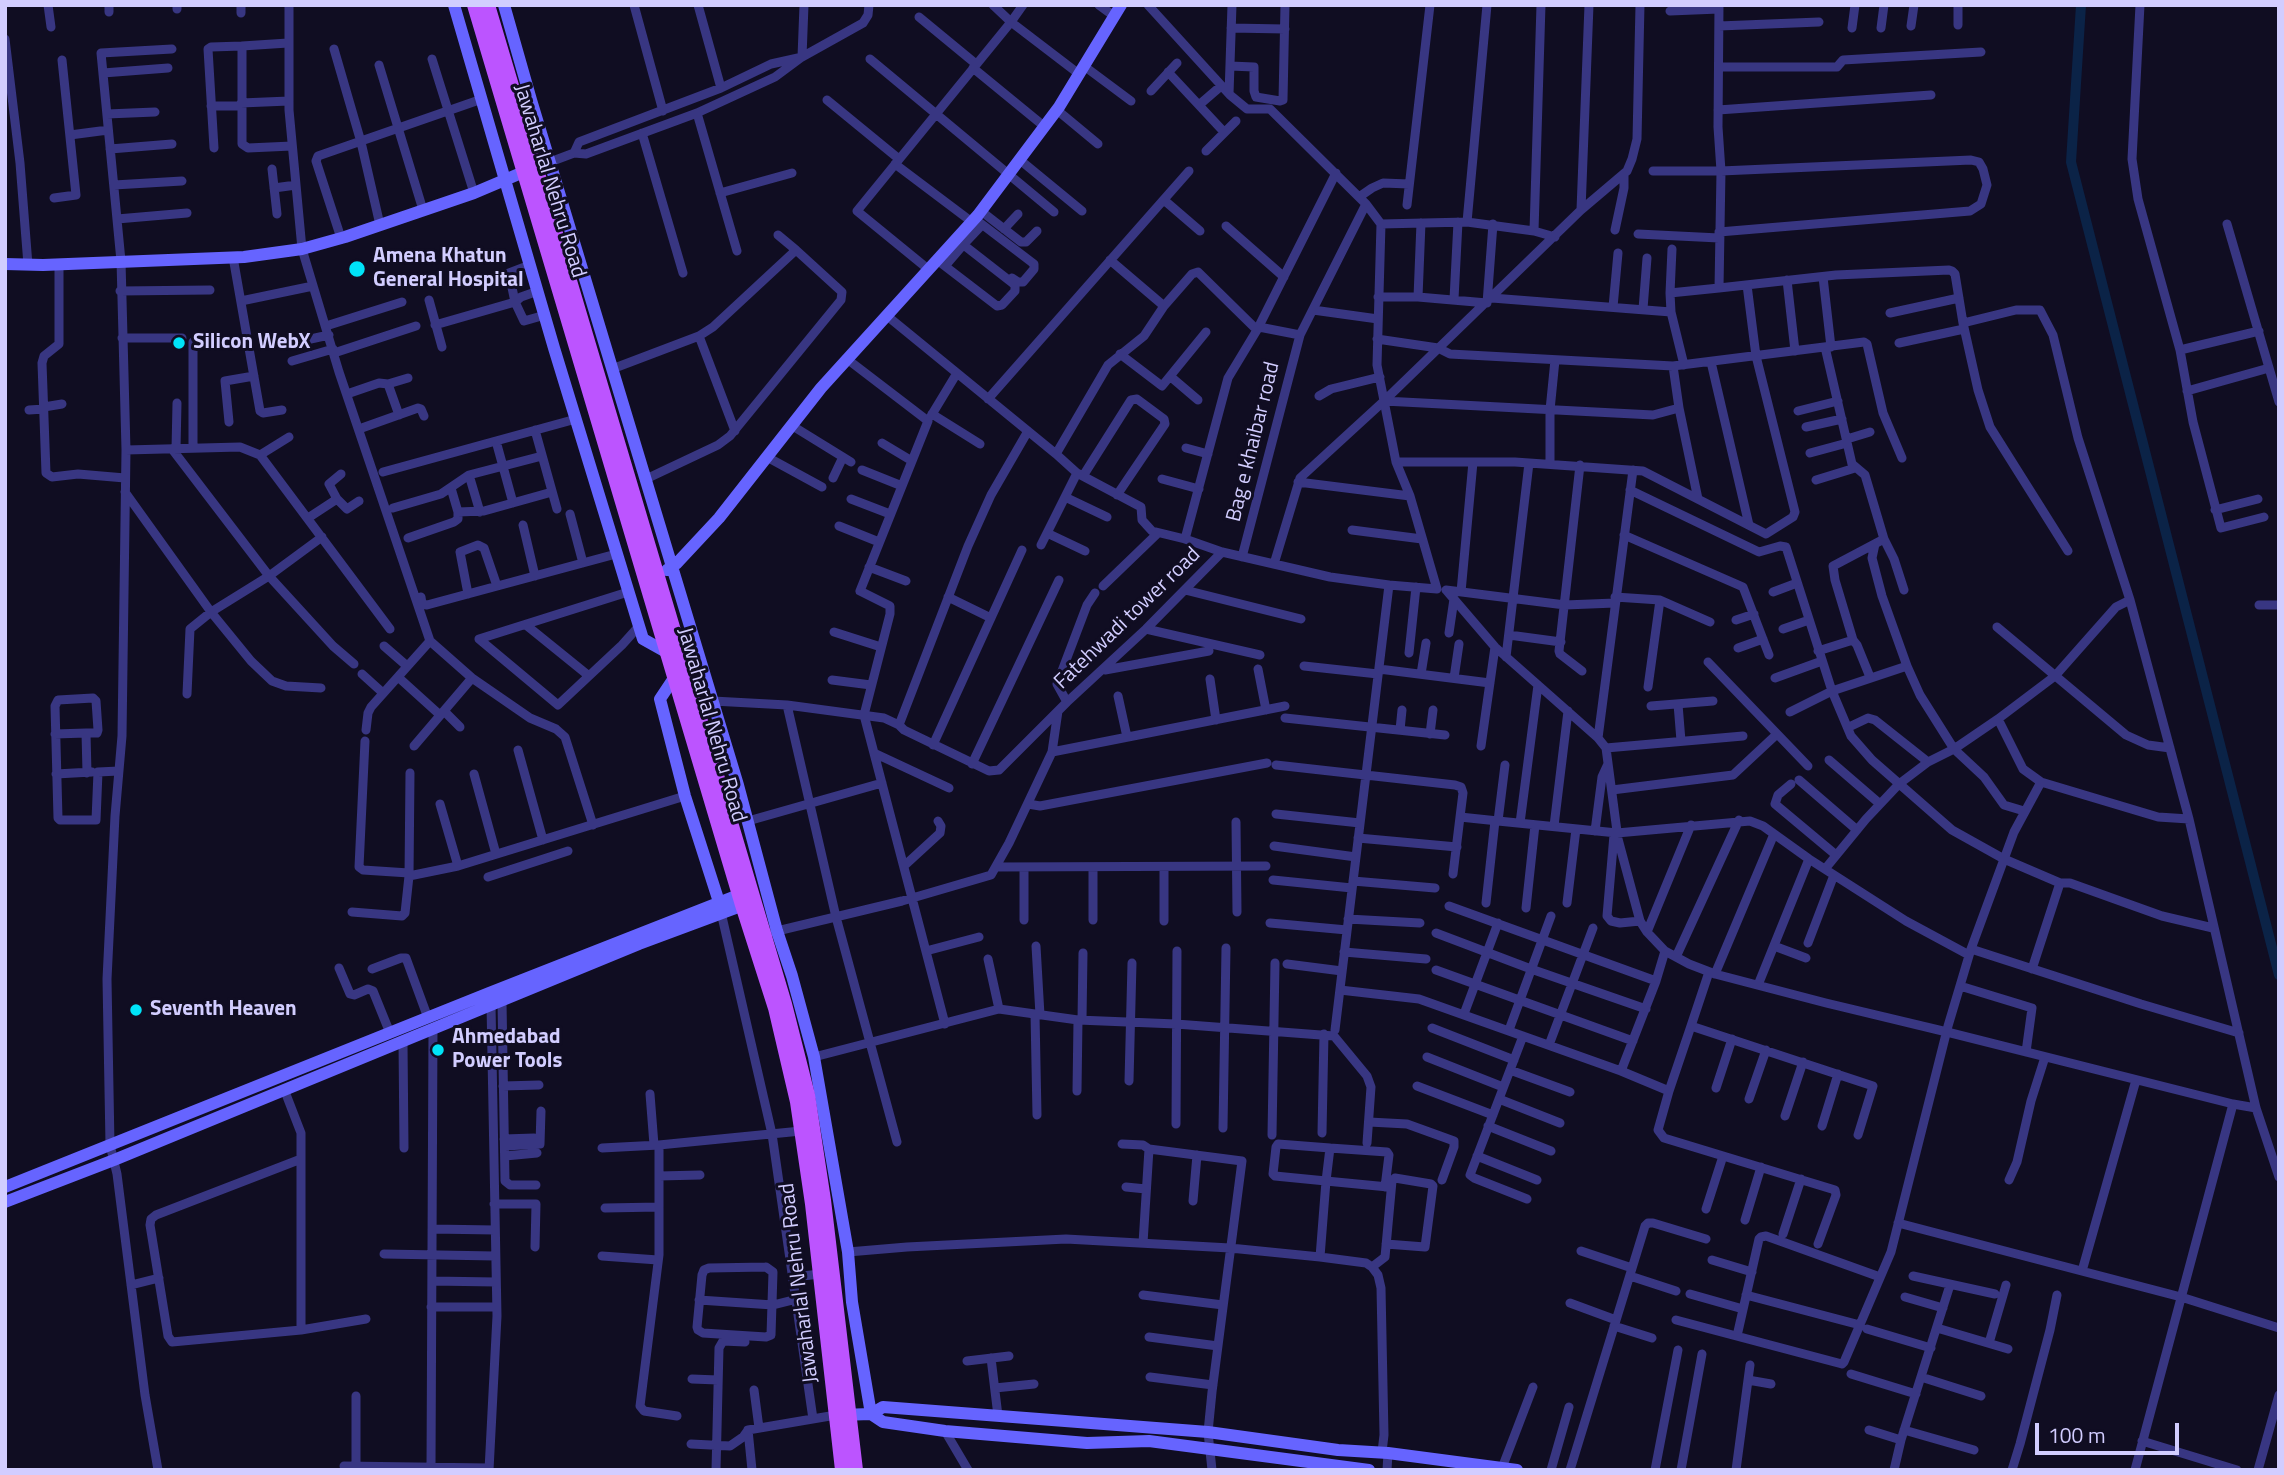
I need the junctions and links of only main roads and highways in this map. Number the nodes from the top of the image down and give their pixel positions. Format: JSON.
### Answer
{"nodes":[{"id":1,"x":474,"y":5,"type":"edge"},
{"id":2,"x":488,"y":5,"type":"edge"},
{"id":3,"x":537,"y":167,"type":"junction"},
{"id":4,"x":753,"y":896,"type":"junction"},
{"id":5,"x":843,"y":1414,"type":"junction"},
{"id":6,"x":842,"y":1470,"type":"edge"},
{"id":7,"x":856,"y":1470,"type":"edge"}],
"edges":[{"from":1,"to":3,"type":"main road","name":"Jawaharlal Nehru Road"},
{"from":2,"to":3,"type":"main road","name":"Jawaharlal Nehru Road"},
{"from":3,"to":4,"type":"main road","name":"Jawaharlal Nehru Road"},
{"from":3,"to":4,"type":"main road","name":"Jawaharlal Nehru Road"},
{"from":4,"to":5,"type":"main road","name":"Jawaharlal Nehru Road"},
{"from":4,"to":5,"type":"main road","name":"Jawaharlal Nehru Road"},
{"from":5,"to":6,"type":"main road","name":"Jawaharlal Nehru Road"},
{"from":5,"to":7,"type":"main road","name":"Jawaharlal Nehru Road"}]}
